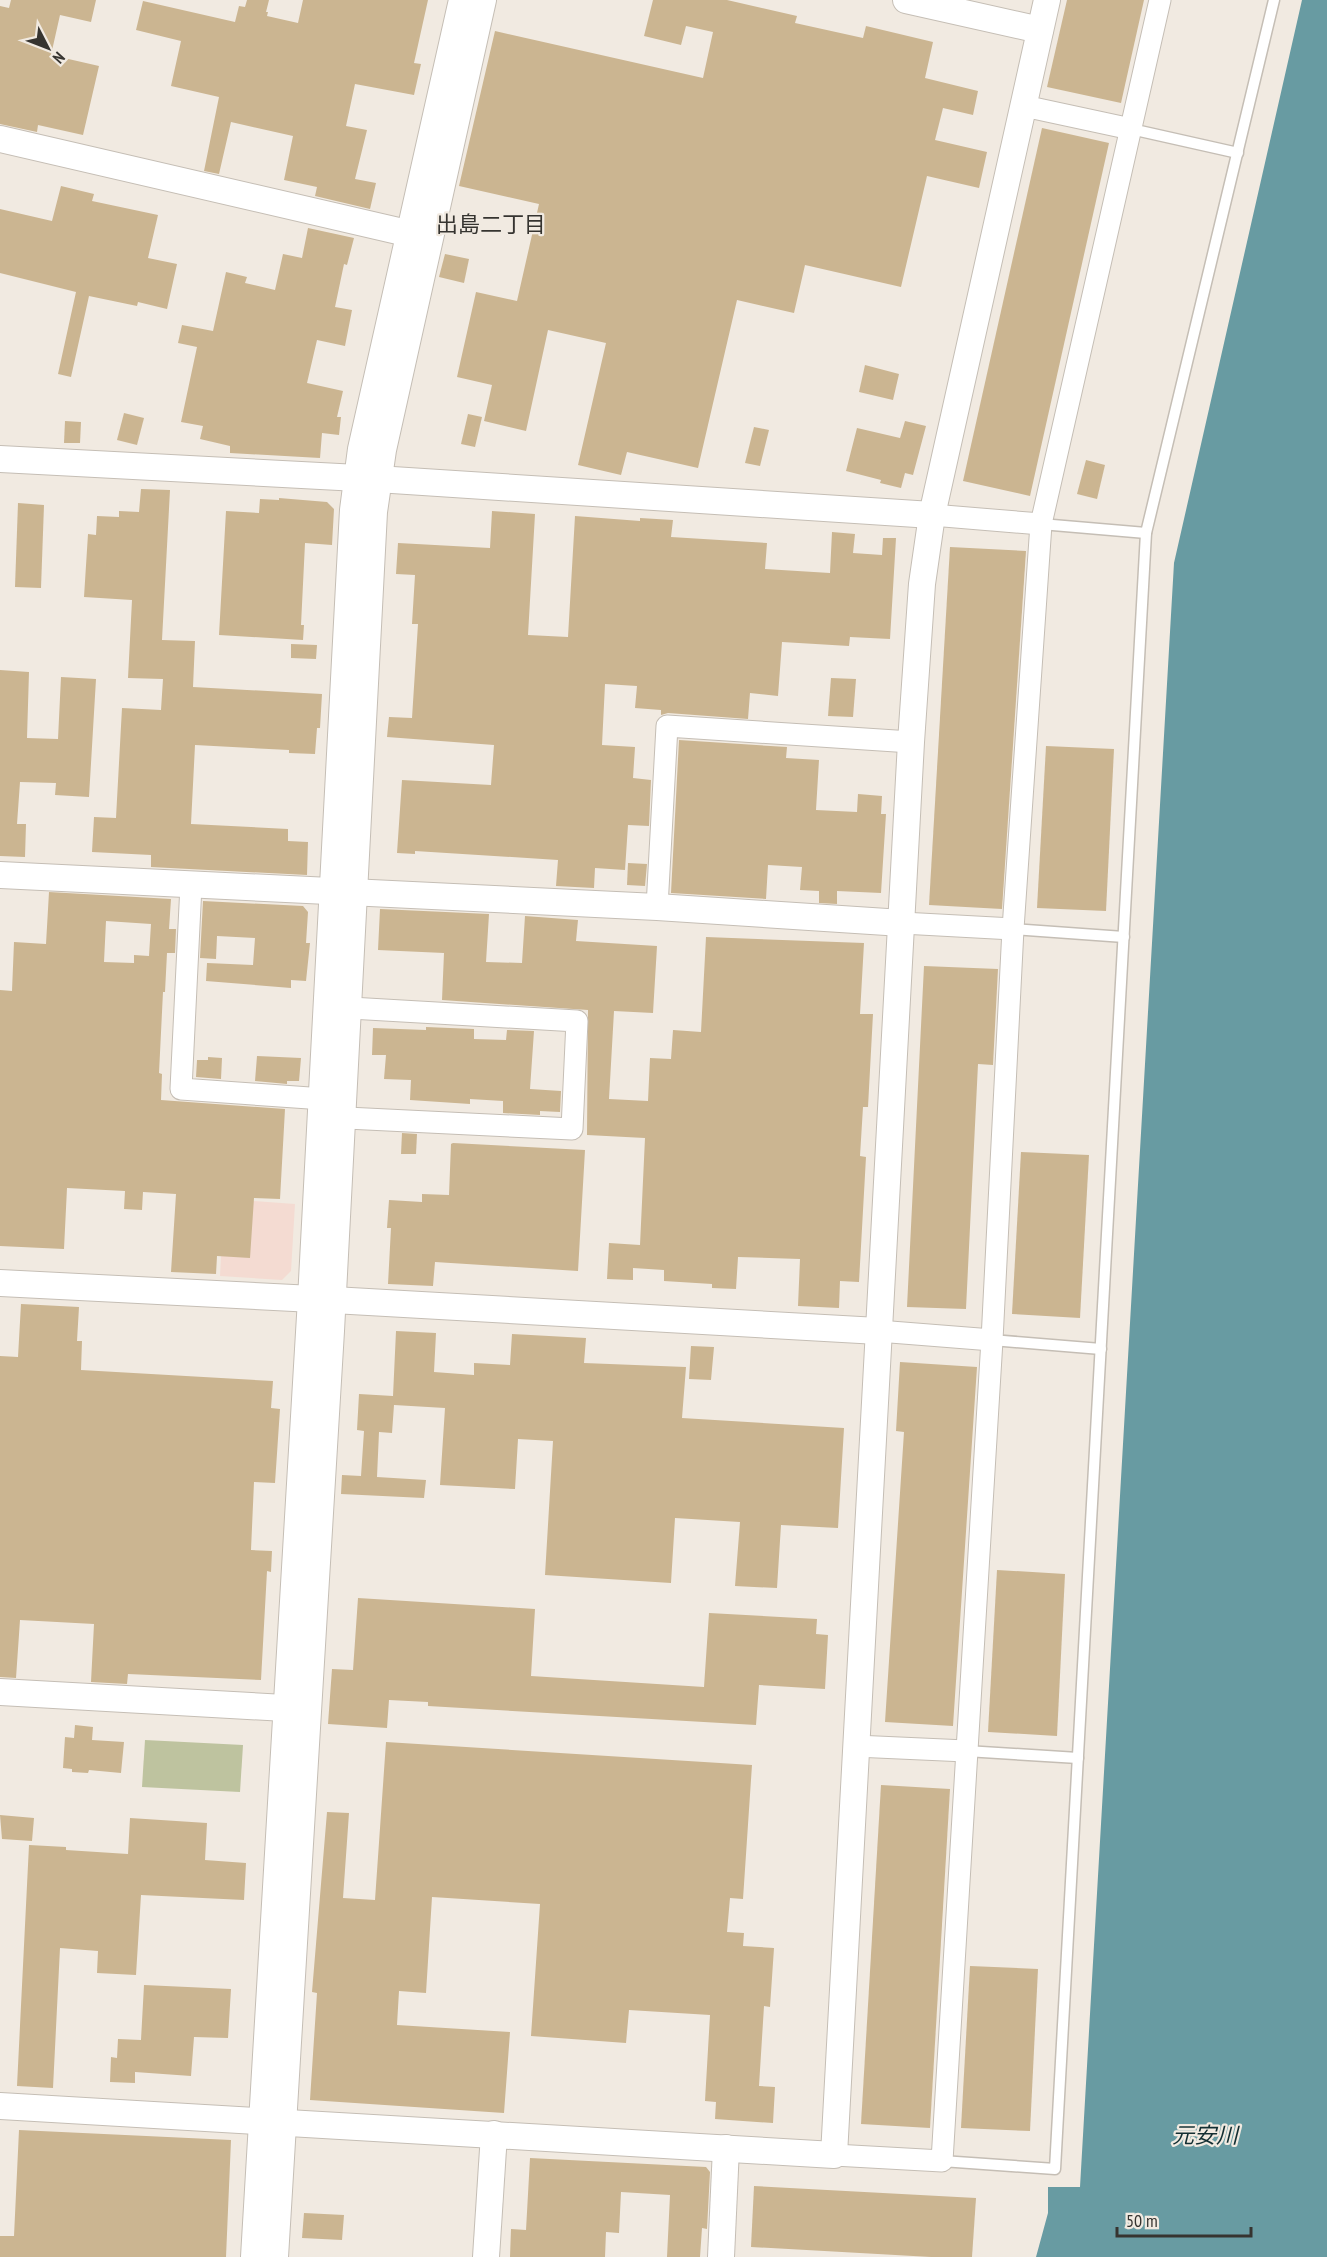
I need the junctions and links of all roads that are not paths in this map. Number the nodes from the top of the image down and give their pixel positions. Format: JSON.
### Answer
{"nodes":[{"id":1,"x":462,"y":0,"type":"edge"},
{"id":2,"x":483,"y":0,"type":"edge"},
{"id":3,"x":906,"y":0,"type":"edge"},
{"id":4,"x":1047,"y":0,"type":"edge"},
{"id":5,"x":1160,"y":0,"type":"edge"},
{"id":6,"x":1274,"y":0,"type":"edge"},
{"id":7,"x":1040,"y":30,"type":"junction"},
{"id":8,"x":1024,"y":106,"type":"junction"},
{"id":9,"x":1131,"y":129,"type":"junction"},
{"id":10,"x":0,"y":139,"type":"edge"},
{"id":11,"x":1238,"y":153,"type":"junction"},
{"id":12,"x":420,"y":236,"type":"junction"},
{"id":13,"x":0,"y":459,"type":"edge"},
{"id":14,"x":367,"y":479,"type":"junction"},
{"id":15,"x":932,"y":515,"type":"junction"},
{"id":16,"x":1041,"y":524,"type":"junction"},
{"id":17,"x":1146,"y":533,"type":"junction"},
{"id":18,"x":911,"y":742,"type":"junction"},
{"id":19,"x":0,"y":875,"type":"edge"},
{"id":20,"x":191,"y":885,"type":"junction"},
{"id":21,"x":343,"y":892,"type":"junction"},
{"id":22,"x":657,"y":907,"type":"junction"},
{"id":23,"x":902,"y":923,"type":"junction"},
{"id":24,"x":1013,"y":929,"type":"junction"},
{"id":25,"x":1124,"y":937,"type":"junction"},
{"id":26,"x":337,"y":1007,"type":"junction"},
{"id":27,"x":332,"y":1108,"type":"junction"},
{"id":28,"x":0,"y":1283,"type":"edge"},
{"id":29,"x":322,"y":1299,"type":"junction"},
{"id":30,"x":878,"y":1331,"type":"junction"},
{"id":31,"x":992,"y":1340,"type":"junction"},
{"id":32,"x":1101,"y":1349,"type":"junction"},
{"id":33,"x":0,"y":1692,"type":"edge"},
{"id":34,"x":299,"y":1708,"type":"junction"},
{"id":35,"x":855,"y":1746,"type":"junction"},
{"id":36,"x":966,"y":1751,"type":"junction"},
{"id":37,"x":1078,"y":1758,"type":"junction"},
{"id":38,"x":0,"y":2106,"type":"edge"},
{"id":39,"x":273,"y":2121,"type":"junction"},
{"id":40,"x":494,"y":2134,"type":"junction"},
{"id":41,"x":726,"y":2148,"type":"junction"},
{"id":42,"x":834,"y":2155,"type":"junction"},
{"id":43,"x":942,"y":2162,"type":"junction"},
{"id":44,"x":254,"y":2257,"type":"edge"},
{"id":45,"x":275,"y":2257,"type":"edge"},
{"id":46,"x":486,"y":2257,"type":"edge"},
{"id":47,"x":722,"y":2257,"type":"edge"}],
"edges":[{"from":1,"to":12,"type":"street"},
{"from":2,"to":12,"type":"street"},
{"from":3,"to":7,"type":"street"},
{"from":4,"to":7,"type":"street"},
{"from":5,"to":9,"type":"street"},
{"from":6,"to":11,"type":"lane"},
{"from":7,"to":8,"type":"street"},
{"from":8,"to":9,"type":"street"},
{"from":8,"to":15,"type":"street"},
{"from":9,"to":11,"type":"lane"},
{"from":9,"to":16,"type":"street"},
{"from":10,"to":12,"type":"street"},
{"from":11,"to":17,"type":"lane"},
{"from":12,"to":14,"type":"street"},
{"from":13,"to":14,"type":"street"},
{"from":14,"to":15,"type":"street"},
{"from":14,"to":21,"type":"street"},
{"from":15,"to":16,"type":"street"},
{"from":15,"to":18,"type":"street"},
{"from":16,"to":17,"type":"lane"},
{"from":16,"to":24,"type":"street"},
{"from":17,"to":25,"type":"lane"},
{"from":18,"to":22,"type":"street"},
{"from":18,"to":23,"type":"street"},
{"from":19,"to":20,"type":"street"},
{"from":20,"to":21,"type":"street"},
{"from":20,"to":27,"type":"street"},
{"from":21,"to":22,"type":"street"},
{"from":21,"to":26,"type":"street"},
{"from":22,"to":23,"type":"street"},
{"from":23,"to":24,"type":"street"},
{"from":23,"to":30,"type":"street"},
{"from":24,"to":25,"type":"lane"},
{"from":24,"to":31,"type":"street"},
{"from":25,"to":32,"type":"lane"},
{"from":26,"to":27,"type":"street"},
{"from":26,"to":27,"type":"street"},
{"from":27,"to":29,"type":"street"},
{"from":28,"to":29,"type":"street"},
{"from":29,"to":30,"type":"street"},
{"from":29,"to":34,"type":"street"},
{"from":30,"to":31,"type":"street"},
{"from":30,"to":35,"type":"street"},
{"from":31,"to":32,"type":"lane"},
{"from":31,"to":36,"type":"street"},
{"from":32,"to":37,"type":"lane"},
{"from":33,"to":34,"type":"street"},
{"from":34,"to":39,"type":"street"},
{"from":35,"to":36,"type":"street"},
{"from":35,"to":42,"type":"street"},
{"from":36,"to":37,"type":"lane"},
{"from":36,"to":43,"type":"street"},
{"from":37,"to":43,"type":"lane"},
{"from":38,"to":39,"type":"street"},
{"from":39,"to":40,"type":"street"},
{"from":39,"to":44,"type":"street"},
{"from":39,"to":45,"type":"street"},
{"from":40,"to":41,"type":"street"},
{"from":40,"to":46,"type":"street"},
{"from":41,"to":42,"type":"street"},
{"from":41,"to":47,"type":"street"},
{"from":42,"to":43,"type":"street"}]}
